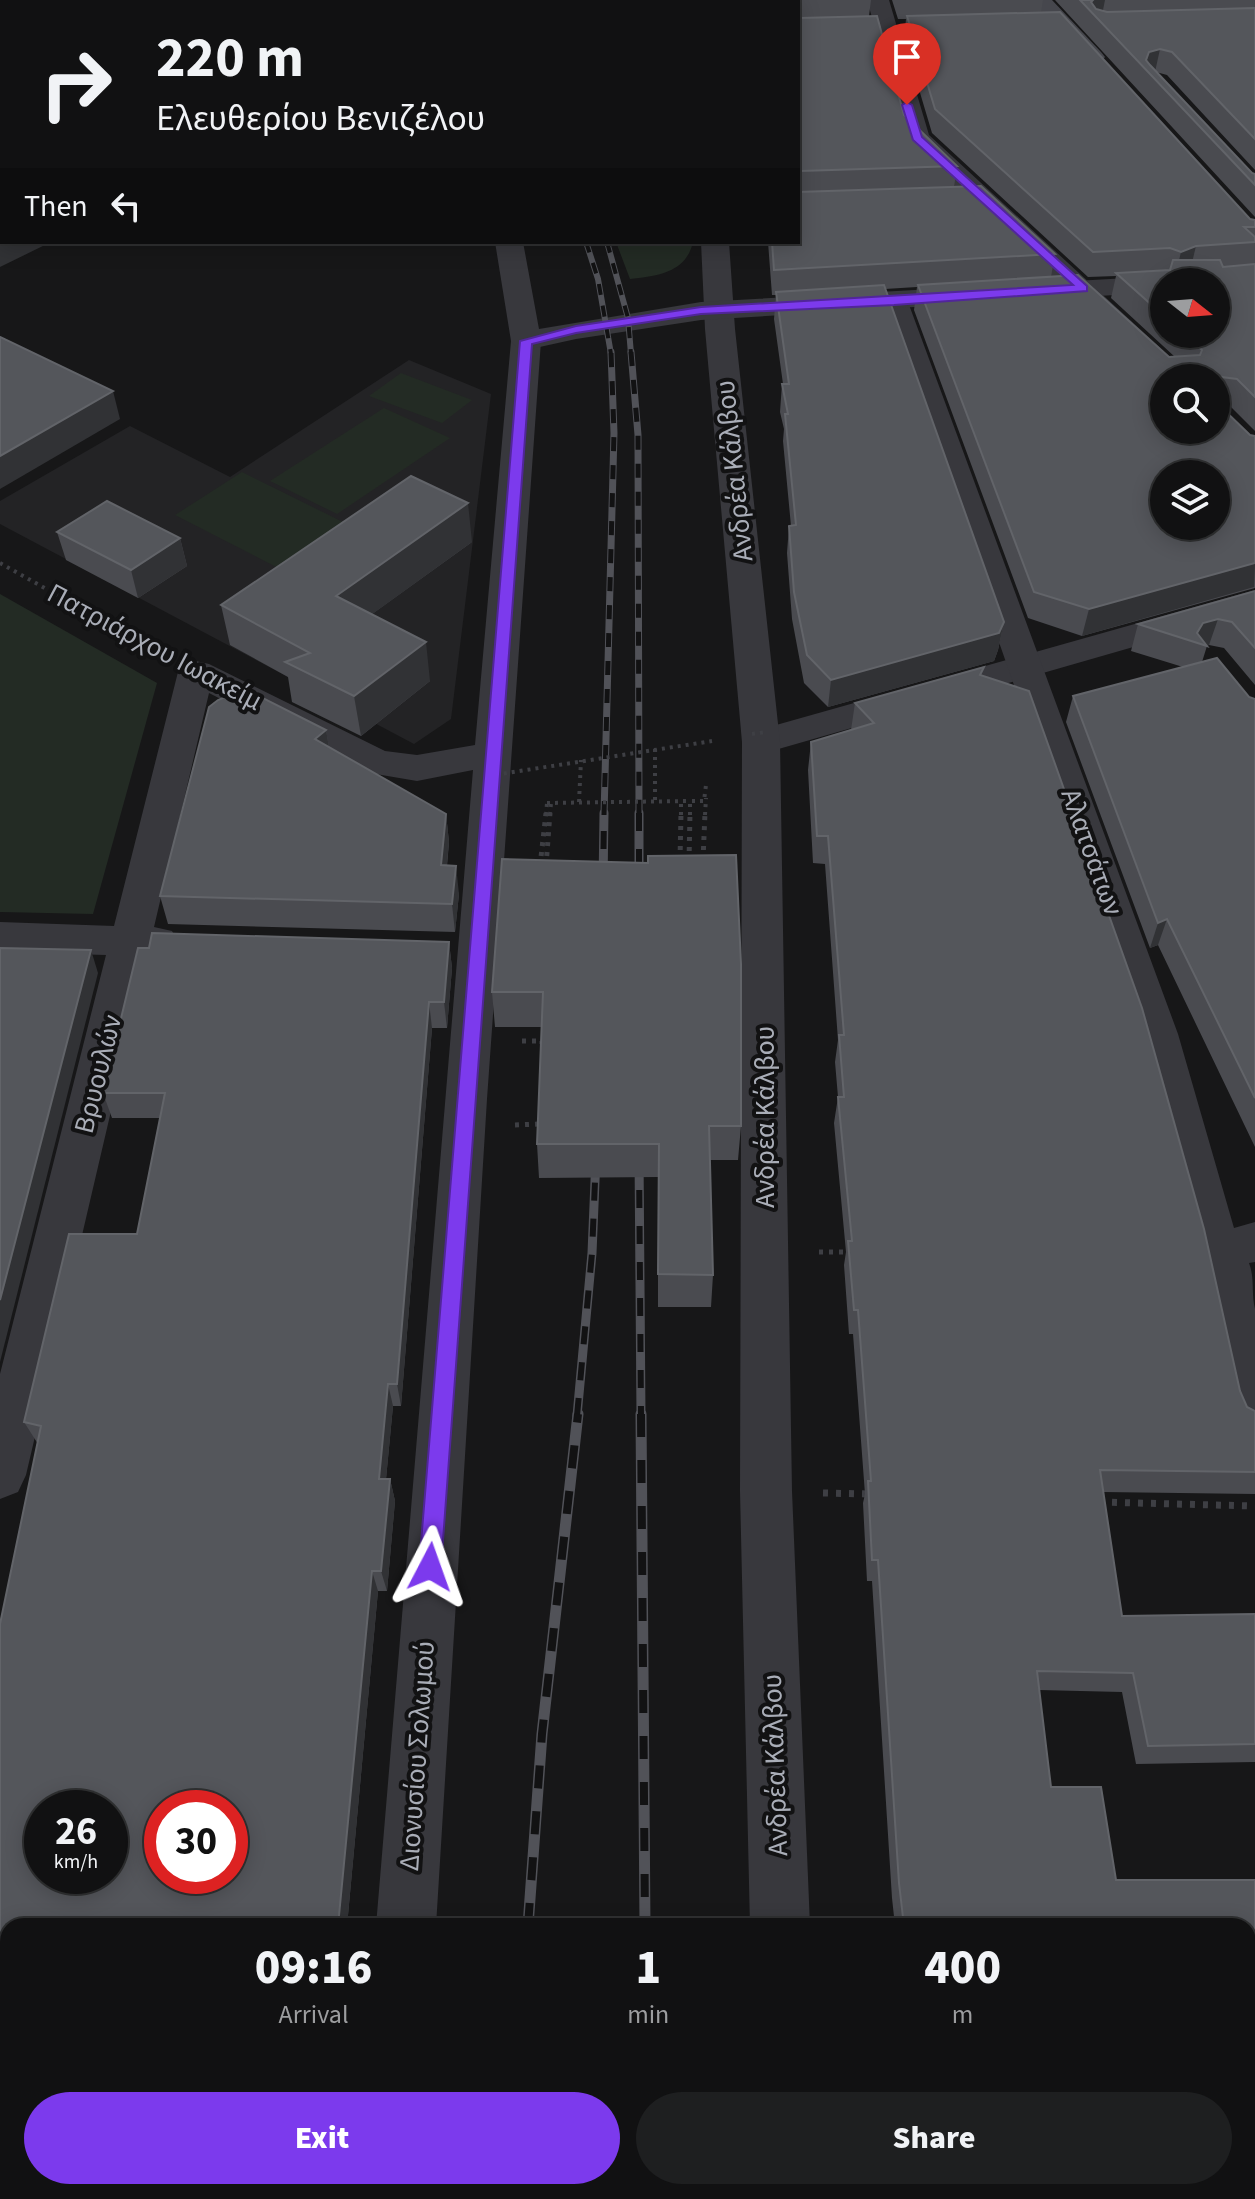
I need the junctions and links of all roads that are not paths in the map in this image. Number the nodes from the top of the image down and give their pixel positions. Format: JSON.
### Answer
{"nodes":[{"id":1,"x":878,"y":0,"type":"edge"},
{"id":2,"x":1040,"y":0,"type":"edge"},
{"id":3,"x":1034,"y":25,"type":"edge"},
{"id":4,"x":1064,"y":25,"type":"junction"},
{"id":5,"x":912,"y":28,"type":"edge"},
{"id":6,"x":874,"y":29,"type":"junction"},
{"id":7,"x":1104,"y":69,"type":"edge"},
{"id":8,"x":986,"y":200,"type":"junction"},
{"id":9,"x":944,"y":202,"type":"edge"},
{"id":10,"x":510,"y":244,"type":"edge"},
{"id":11,"x":715,"y":244,"type":"edge"},
{"id":12,"x":1150,"y":285,"type":"edge"},
{"id":13,"x":1083,"y":288,"type":"junction"},
{"id":14,"x":894,"y":302,"type":"junction"},
{"id":15,"x":544,"y":306,"type":"junction"},
{"id":16,"x":710,"y":311,"type":"junction"},
{"id":17,"x":526,"y":341,"type":"junction"},
{"id":18,"x":1163,"y":364,"type":"edge"},
{"id":19,"x":1255,"y":601,"type":"edge"},
{"id":20,"x":1026,"y":668,"type":"junction"},
{"id":21,"x":196,"y":672,"type":"joint"},
{"id":22,"x":760,"y":736,"type":"junction"},
{"id":23,"x":491,"y":765,"type":"junction"},
{"id":24,"x":0,"y":937,"type":"edge"},
{"id":25,"x":130,"y":941,"type":"junction"},
{"id":26,"x":193,"y":943,"type":"edge"},
{"id":27,"x":1236,"y":1248,"type":"edge"},
{"id":28,"x":1255,"y":1315,"type":"edge"},
{"id":29,"x":1255,"y":1413,"type":"edge"},
{"id":30,"x":0,"y":1475,"type":"edge"},
{"id":31,"x":406,"y":1918,"type":"edge"},
{"id":32,"x":780,"y":1918,"type":"edge"}],
"edges":[{"from":1,"to":6,"type":"street"},
{"from":2,"to":4,"type":"main road"},
{"from":3,"to":4,"type":"street"},
{"from":4,"to":7,"type":"main road"},
{"from":5,"to":6,"type":"street"},
{"from":6,"to":8,"type":"street"},
{"from":8,"to":9,"type":"street"},
{"from":8,"to":13,"type":"street"},
{"from":10,"to":15,"type":"street","name":"Διονυσίου Σολωμού"},
{"from":11,"to":16,"type":"street","name":"Ανδρέα Κάλβου"},
{"from":12,"to":13,"type":"street"},
{"from":13,"to":14,"type":"street"},
{"from":13,"to":18,"type":"street"},
{"from":14,"to":16,"type":"street"},
{"from":14,"to":20,"type":"street","name":"Αλατσάτων"},
{"from":15,"to":16,"type":"street"},
{"from":15,"to":17,"type":"street","name":"Διονυσίου Σολωμού"},
{"from":16,"to":17,"type":"street"},
{"from":16,"to":22,"type":"street","name":"Ανδρέα Κάλβου"},
{"from":17,"to":23,"type":"street","name":"Διονυσίου Σολωμού"},
{"from":19,"to":20,"type":"street"},
{"from":20,"to":22,"type":"street"},
{"from":20,"to":27,"type":"street","name":"Αλατσάτων"},
{"from":21,"to":23,"type":"street","name":"Πατριάρχου Ιωακείμ"},
{"from":21,"to":25,"type":"street","name":"Βρυουλών"},
{"from":22,"to":32,"type":"street","name":"Ανδρέα Κάλβου"},
{"from":23,"to":31,"type":"street","name":"Διονυσίου Σολωμού"},
{"from":24,"to":25,"type":"street"},
{"from":25,"to":26,"type":"street"},
{"from":25,"to":30,"type":"street","name":"Βρυουλών"},
{"from":27,"to":28,"type":"street"},
{"from":27,"to":29,"type":"street","name":"Αλατσάτων"}]}
